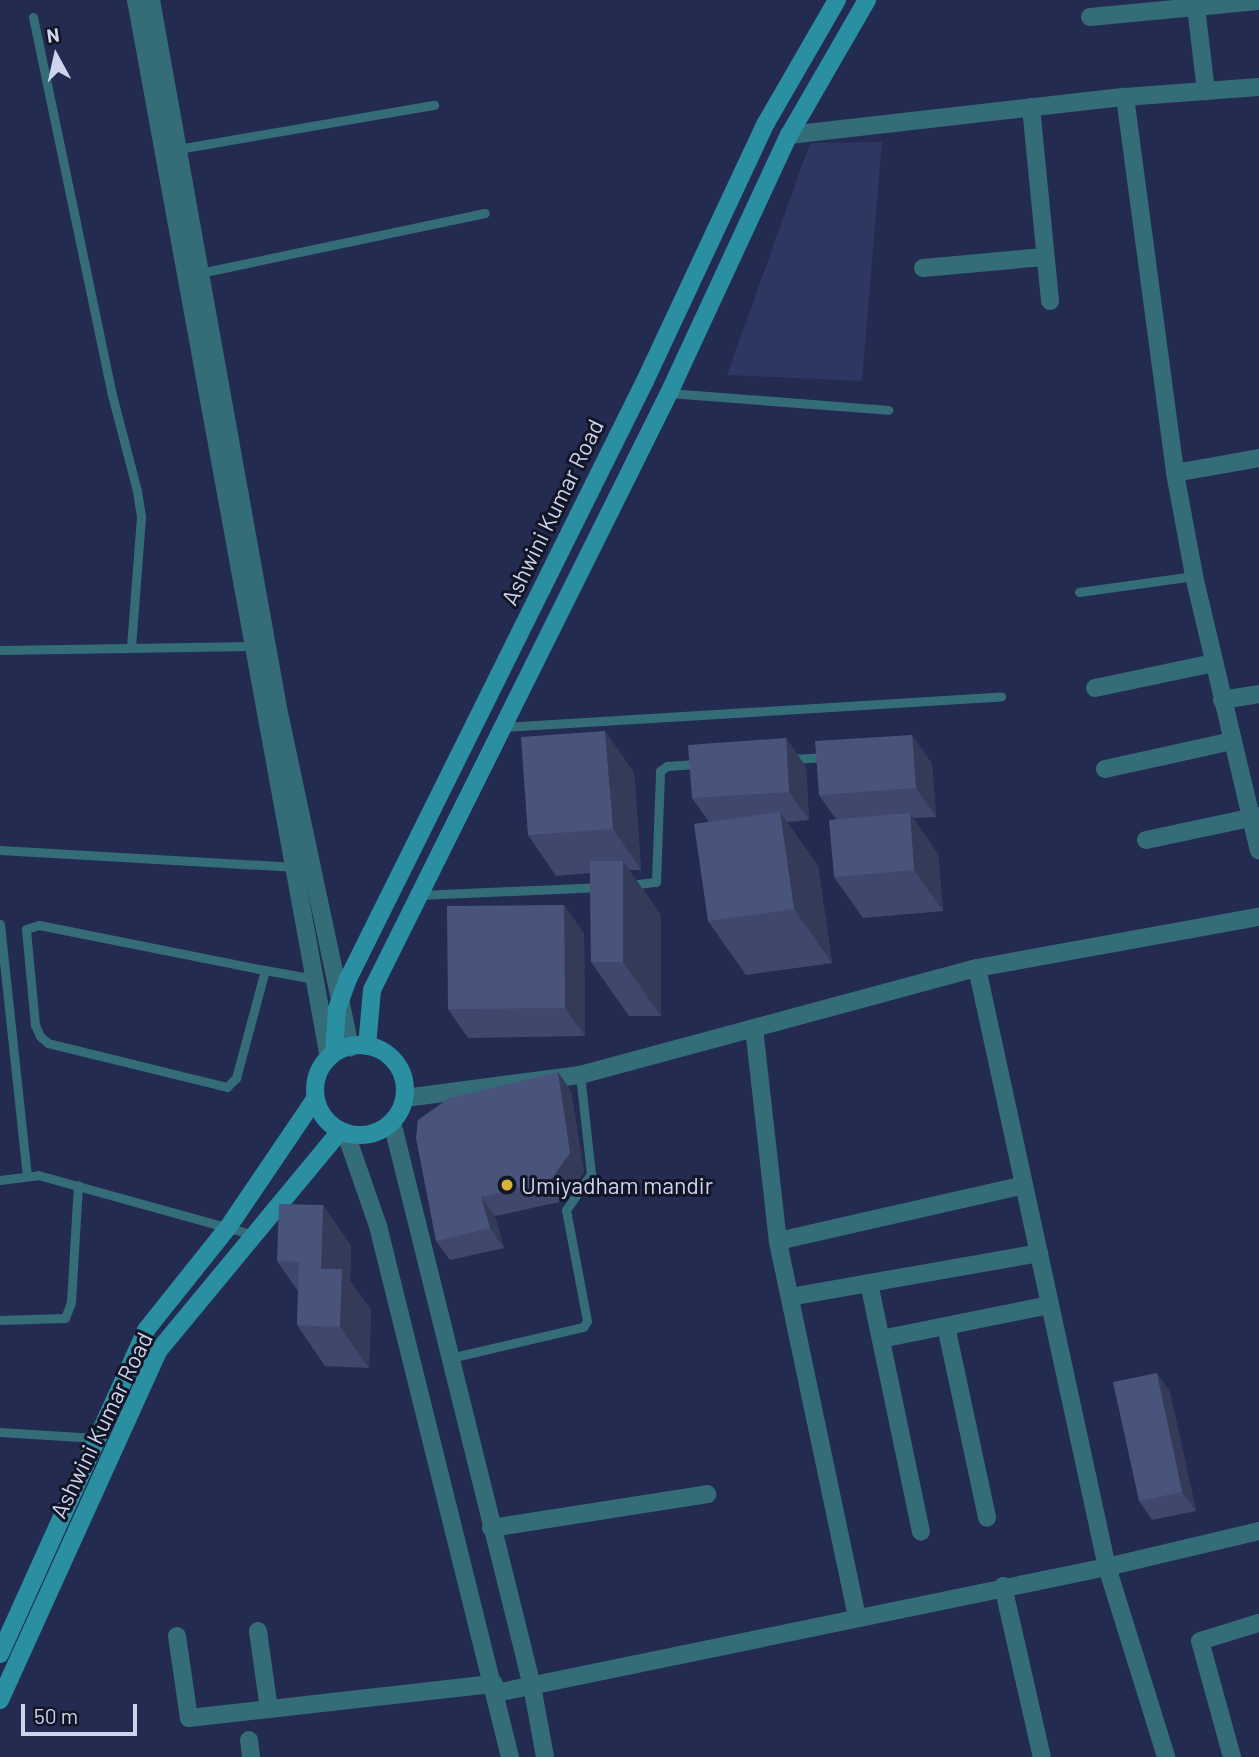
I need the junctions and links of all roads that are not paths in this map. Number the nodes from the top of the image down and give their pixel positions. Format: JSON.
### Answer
{"nodes":[{"id":1,"x":136,"y":0,"type":"edge"},
{"id":2,"x":151,"y":0,"type":"edge"},
{"id":3,"x":837,"y":0,"type":"edge"},
{"id":4,"x":867,"y":0,"type":"edge"},
{"id":5,"x":1253,"y":1,"type":"edge"},
{"id":6,"x":1170,"y":5,"type":"edge"},
{"id":7,"x":1196,"y":8,"type":"junction"},
{"id":8,"x":33,"y":17,"type":"dead end"},
{"id":9,"x":1090,"y":17,"type":"dead end"},
{"id":10,"x":1259,"y":87,"type":"edge"},
{"id":11,"x":1206,"y":91,"type":"junction"},
{"id":12,"x":1125,"y":97,"type":"junction"},
{"id":13,"x":434,"y":105,"type":"dead end"},
{"id":14,"x":1031,"y":107,"type":"junction"},
{"id":15,"x":789,"y":135,"type":"junction"},
{"id":16,"x":178,"y":149,"type":"junction"},
{"id":17,"x":485,"y":213,"type":"dead end"},
{"id":18,"x":1044,"y":257,"type":"junction"},
{"id":19,"x":923,"y":268,"type":"dead end"},
{"id":20,"x":200,"y":273,"type":"junction"},
{"id":21,"x":1050,"y":301,"type":"dead end"},
{"id":22,"x":669,"y":393,"type":"junction"},
{"id":23,"x":888,"y":410,"type":"dead end"},
{"id":24,"x":1259,"y":458,"type":"edge"},
{"id":25,"x":1175,"y":472,"type":"junction"},
{"id":26,"x":1194,"y":576,"type":"junction"},
{"id":27,"x":1079,"y":592,"type":"dead end"},
{"id":28,"x":259,"y":645,"type":"junction"},
{"id":29,"x":131,"y":648,"type":"junction"},
{"id":30,"x":0,"y":650,"type":"edge"},
{"id":31,"x":1214,"y":663,"type":"junction"},
{"id":32,"x":1095,"y":688,"type":"dead end"},
{"id":33,"x":1259,"y":694,"type":"edge"},
{"id":34,"x":1001,"y":697,"type":"dead end"},
{"id":35,"x":1223,"y":700,"type":"junction"},
{"id":36,"x":502,"y":727,"type":"junction"},
{"id":37,"x":1232,"y":741,"type":"junction"},
{"id":38,"x":844,"y":756,"type":"edge"},
{"id":39,"x":776,"y":760,"type":"edge"},
{"id":40,"x":708,"y":764,"type":"edge"},
{"id":41,"x":1105,"y":769,"type":"dead end"},
{"id":42,"x":1255,"y":817,"type":"edge"},
{"id":43,"x":1146,"y":840,"type":"dead end"},
{"id":44,"x":0,"y":850,"type":"edge"},
{"id":45,"x":1259,"y":850,"type":"edge"},
{"id":46,"x":293,"y":867,"type":"junction"},
{"id":47,"x":608,"y":886,"type":"edge"},
{"id":48,"x":622,"y":886,"type":"edge"},
{"id":49,"x":419,"y":895,"type":"junction"},
{"id":50,"x":1259,"y":917,"type":"edge"},
{"id":51,"x":0,"y":925,"type":"edge"},
{"id":52,"x":977,"y":968,"type":"junction"},
{"id":53,"x":265,"y":970,"type":"junction"},
{"id":54,"x":3,"y":979,"type":"edge"},
{"id":55,"x":314,"y":979,"type":"junction"},
{"id":56,"x":339,"y":1004,"type":"junction"},
{"id":57,"x":754,"y":1028,"type":"junction"},
{"id":58,"x":345,"y":1051,"type":"junction"},
{"id":59,"x":580,"y":1075,"type":"junction"},
{"id":60,"x":315,"y":1098,"type":"junction"},
{"id":61,"x":405,"y":1098,"type":"junction"},
{"id":62,"x":392,"y":1122,"type":"junction"},
{"id":63,"x":343,"y":1132,"type":"junction"},
{"id":64,"x":27,"y":1175,"type":"junction"},
{"id":65,"x":0,"y":1180,"type":"edge"},
{"id":66,"x":78,"y":1185,"type":"junction"},
{"id":67,"x":1024,"y":1185,"type":"junction"},
{"id":68,"x":229,"y":1226,"type":"junction"},
{"id":69,"x":254,"y":1235,"type":"junction"},
{"id":70,"x":778,"y":1241,"type":"junction"},
{"id":71,"x":1039,"y":1253,"type":"junction"},
{"id":72,"x":869,"y":1283,"type":"junction"},
{"id":73,"x":790,"y":1297,"type":"junction"},
{"id":74,"x":1050,"y":1305,"type":"junction"},
{"id":75,"x":0,"y":1320,"type":"edge"},
{"id":76,"x":946,"y":1326,"type":"junction"},
{"id":77,"x":881,"y":1339,"type":"junction"},
{"id":78,"x":448,"y":1359,"type":"junction"},
{"id":79,"x":0,"y":1432,"type":"edge"},
{"id":80,"x":96,"y":1438,"type":"junction"},
{"id":81,"x":707,"y":1494,"type":"dead end"},
{"id":82,"x":987,"y":1518,"type":"dead end"},
{"id":83,"x":491,"y":1528,"type":"junction"},
{"id":84,"x":1259,"y":1531,"type":"edge"},
{"id":85,"x":921,"y":1532,"type":"dead end"},
{"id":86,"x":1107,"y":1567,"type":"junction"},
{"id":87,"x":1003,"y":1586,"type":"junction"},
{"id":88,"x":857,"y":1617,"type":"junction"},
{"id":89,"x":1259,"y":1622,"type":"edge"},
{"id":90,"x":258,"y":1631,"type":"dead end"},
{"id":91,"x":177,"y":1636,"type":"dead end"},
{"id":92,"x":0,"y":1654,"type":"edge"},
{"id":93,"x":532,"y":1686,"type":"junction"},
{"id":94,"x":495,"y":1689,"type":"junction"},
{"id":95,"x":0,"y":1700,"type":"edge"},
{"id":96,"x":269,"y":1709,"type":"junction"},
{"id":97,"x":510,"y":1757,"type":"edge"},
{"id":98,"x":545,"y":1757,"type":"edge"},
{"id":99,"x":1042,"y":1757,"type":"edge"},
{"id":100,"x":1167,"y":1757,"type":"edge"},
{"id":101,"x":1232,"y":1757,"type":"edge"}],
"edges":[{"from":1,"to":28,"type":"street"},
{"from":2,"to":16,"type":"street"},
{"from":3,"to":56,"type":"main road","name":"Ashwini Kumar Road"},
{"from":4,"to":15,"type":"main road"},
{"from":5,"to":7,"type":"street"},
{"from":6,"to":7,"type":"street"},
{"from":6,"to":9,"type":"street"},
{"from":7,"to":11,"type":"street"},
{"from":8,"to":29,"type":"lane"},
{"from":10,"to":11,"type":"street"},
{"from":11,"to":12,"type":"street"},
{"from":12,"to":14,"type":"street"},
{"from":12,"to":25,"type":"street"},
{"from":13,"to":16,"type":"lane"},
{"from":14,"to":15,"type":"street"},
{"from":14,"to":18,"type":"street"},
{"from":15,"to":22,"type":"main road"},
{"from":16,"to":20,"type":"street"},
{"from":17,"to":20,"type":"lane"},
{"from":18,"to":19,"type":"street"},
{"from":18,"to":21,"type":"street"},
{"from":20,"to":28,"type":"street"},
{"from":22,"to":23,"type":"lane"},
{"from":22,"to":36,"type":"main road"},
{"from":24,"to":25,"type":"street"},
{"from":25,"to":26,"type":"street"},
{"from":26,"to":27,"type":"lane"},
{"from":26,"to":31,"type":"street"},
{"from":28,"to":29,"type":"lane"},
{"from":28,"to":46,"type":"street"},
{"from":28,"to":56,"type":"street"},
{"from":29,"to":30,"type":"lane"},
{"from":31,"to":32,"type":"street"},
{"from":31,"to":35,"type":"street"},
{"from":33,"to":35,"type":"street"},
{"from":34,"to":36,"type":"lane"},
{"from":35,"to":37,"type":"street"},
{"from":36,"to":49,"type":"main road"},
{"from":37,"to":41,"type":"street"},
{"from":37,"to":42,"type":"street"},
{"from":38,"to":39,"type":"lane"},
{"from":40,"to":48,"type":"lane"},
{"from":42,"to":43,"type":"street"},
{"from":42,"to":45,"type":"street"},
{"from":44,"to":46,"type":"lane"},
{"from":46,"to":55,"type":"street"},
{"from":47,"to":49,"type":"lane"},
{"from":49,"to":58,"type":"main road"},
{"from":50,"to":52,"type":"street"},
{"from":51,"to":54,"type":"lane"},
{"from":52,"to":57,"type":"street"},
{"from":52,"to":67,"type":"street"},
{"from":53,"to":53,"type":"lane"},
{"from":53,"to":55,"type":"lane"},
{"from":54,"to":64,"type":"lane"},
{"from":55,"to":58,"type":"street"},
{"from":56,"to":58,"type":"main road","name":"Ashwini Kumar Road"},
{"from":57,"to":59,"type":"street"},
{"from":57,"to":70,"type":"street"},
{"from":58,"to":60,"type":"main road"},
{"from":58,"to":61,"type":"main road"},
{"from":59,"to":61,"type":"street"},
{"from":59,"to":78,"type":"lane"},
{"from":60,"to":63,"type":"main road"},
{"from":60,"to":68,"type":"main road","name":"Ashwini Kumar Road"},
{"from":61,"to":62,"type":"main road"},
{"from":62,"to":63,"type":"main road"},
{"from":62,"to":78,"type":"street"},
{"from":63,"to":69,"type":"main road","name":"Ashwini Kumar Road"},
{"from":63,"to":94,"type":"street"},
{"from":64,"to":65,"type":"lane"},
{"from":64,"to":66,"type":"lane"},
{"from":66,"to":68,"type":"lane"},
{"from":66,"to":75,"type":"lane"},
{"from":67,"to":70,"type":"street"},
{"from":67,"to":71,"type":"street"},
{"from":68,"to":69,"type":"lane"},
{"from":68,"to":80,"type":"main road","name":"Ashwini Kumar Road"},
{"from":69,"to":95,"type":"main road","name":"Ashwini Kumar Road"},
{"from":70,"to":73,"type":"street"},
{"from":71,"to":72,"type":"street"},
{"from":71,"to":74,"type":"street"},
{"from":72,"to":73,"type":"street"},
{"from":72,"to":77,"type":"street"},
{"from":73,"to":88,"type":"street"},
{"from":74,"to":76,"type":"street"},
{"from":74,"to":86,"type":"street"},
{"from":76,"to":77,"type":"street"},
{"from":76,"to":82,"type":"street"},
{"from":77,"to":85,"type":"street"},
{"from":78,"to":83,"type":"street"},
{"from":79,"to":80,"type":"lane"},
{"from":80,"to":92,"type":"main road","name":"Ashwini Kumar Road"},
{"from":81,"to":83,"type":"street"},
{"from":83,"to":93,"type":"street"},
{"from":84,"to":86,"type":"street"},
{"from":86,"to":87,"type":"street"},
{"from":86,"to":100,"type":"street"},
{"from":87,"to":88,"type":"street"},
{"from":87,"to":99,"type":"street"},
{"from":88,"to":93,"type":"street"},
{"from":89,"to":101,"type":"street"},
{"from":90,"to":96,"type":"street"},
{"from":91,"to":96,"type":"street"},
{"from":93,"to":94,"type":"street"},
{"from":93,"to":98,"type":"street"},
{"from":94,"to":96,"type":"street"},
{"from":94,"to":97,"type":"street"}]}
